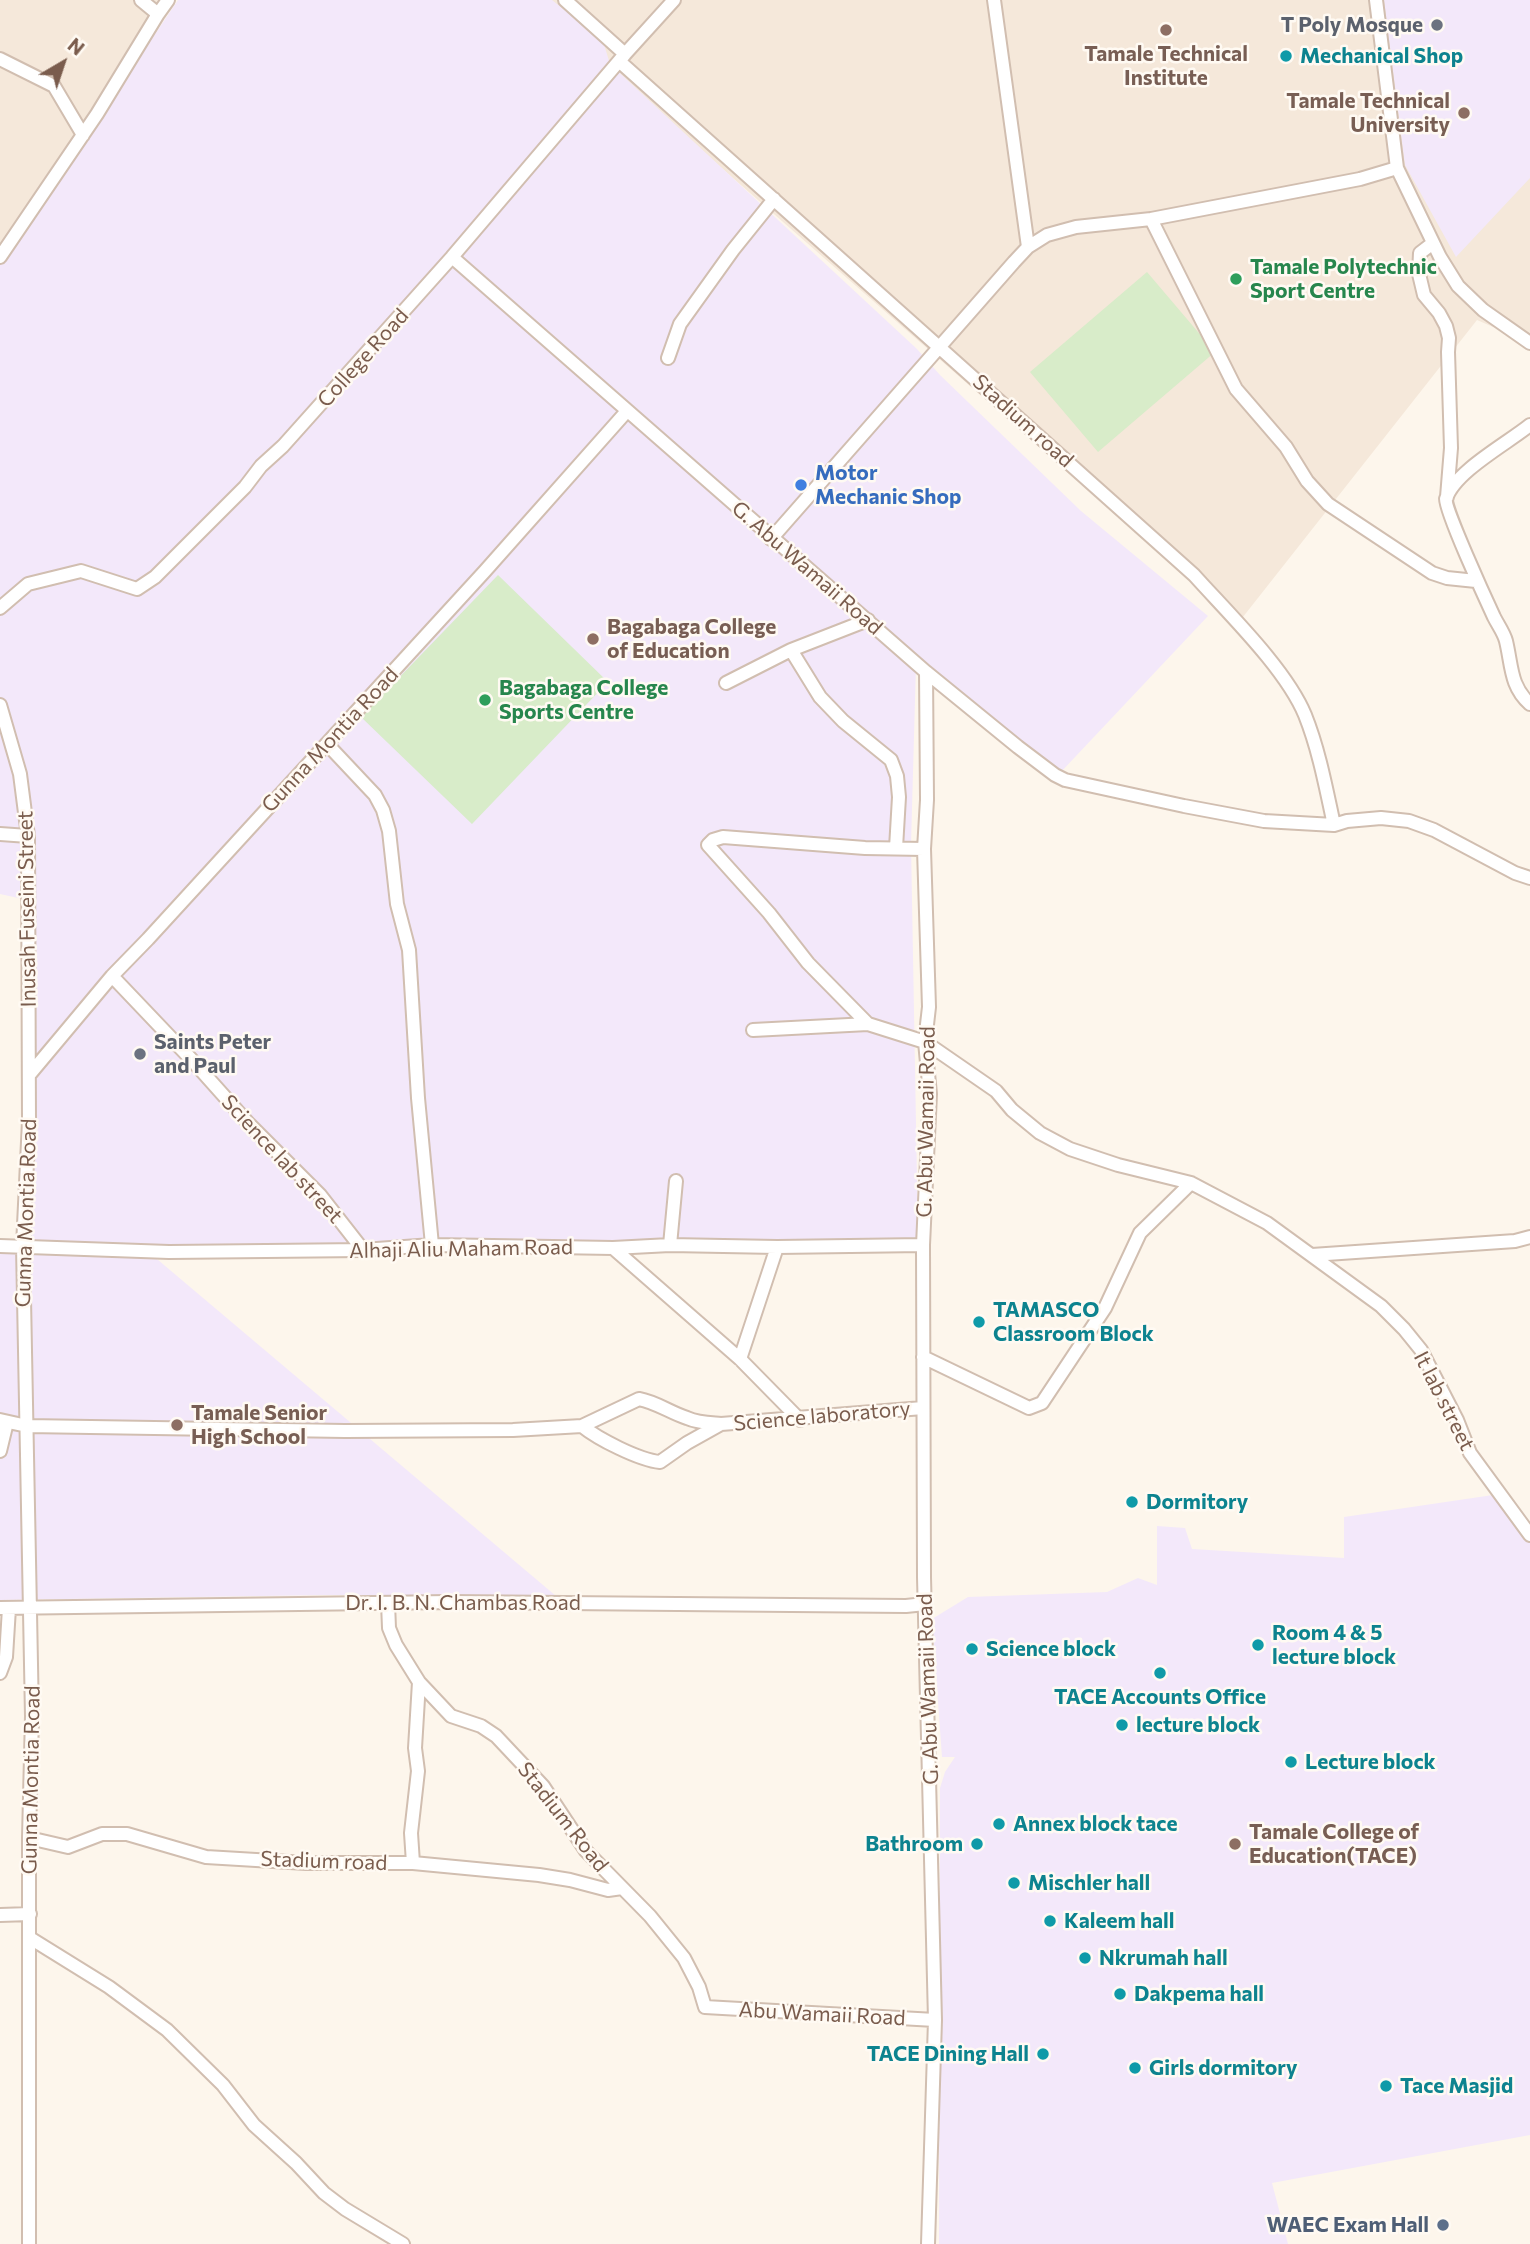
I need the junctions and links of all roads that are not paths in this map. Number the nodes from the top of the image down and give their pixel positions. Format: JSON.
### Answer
{"nodes":[{"id":1,"x":141,"y":0,"type":"edge"},
{"id":2,"x":168,"y":0,"type":"edge"},
{"id":3,"x":565,"y":0,"type":"edge"},
{"id":4,"x":674,"y":0,"type":"edge"},
{"id":5,"x":994,"y":0,"type":"edge"},
{"id":6,"x":1376,"y":0,"type":"edge"},
{"id":7,"x":158,"y":14,"type":"junction"},
{"id":8,"x":622,"y":58,"type":"junction"},
{"id":9,"x":0,"y":59,"type":"edge"},
{"id":10,"x":83,"y":135,"type":"junction"},
{"id":11,"x":1396,"y":168,"type":"junction"},
{"id":12,"x":774,"y":199,"type":"junction"},
{"id":13,"x":1151,"y":219,"type":"junction"},
{"id":14,"x":1433,"y":243,"type":"junction"},
{"id":15,"x":1028,"y":247,"type":"junction"},
{"id":16,"x":0,"y":257,"type":"edge"},
{"id":17,"x":452,"y":257,"type":"junction"},
{"id":18,"x":1530,"y":343,"type":"edge"},
{"id":19,"x":940,"y":347,"type":"junction"},
{"id":20,"x":668,"y":358,"type":"dead end"},
{"id":21,"x":627,"y":411,"type":"junction"},
{"id":22,"x":1530,"y":425,"type":"edge"},
{"id":23,"x":1447,"y":497,"type":"junction"},
{"id":24,"x":771,"y":539,"type":"junction"},
{"id":25,"x":1476,"y":582,"type":"junction"},
{"id":26,"x":0,"y":608,"type":"edge"},
{"id":27,"x":868,"y":620,"type":"junction"},
{"id":28,"x":791,"y":650,"type":"junction"},
{"id":29,"x":926,"y":672,"type":"junction"},
{"id":30,"x":726,"y":683,"type":"dead end"},
{"id":31,"x":1530,"y":704,"type":"edge"},
{"id":32,"x":1,"y":713,"type":"edge"},
{"id":33,"x":327,"y":744,"type":"junction"},
{"id":34,"x":1334,"y":825,"type":"junction"},
{"id":35,"x":0,"y":834,"type":"edge"},
{"id":36,"x":28,"y":836,"type":"junction"},
{"id":37,"x":896,"y":848,"type":"junction"},
{"id":38,"x":924,"y":849,"type":"junction"},
{"id":39,"x":1530,"y":878,"type":"edge"},
{"id":40,"x":112,"y":976,"type":"junction"},
{"id":41,"x":868,"y":1024,"type":"junction"},
{"id":42,"x":753,"y":1030,"type":"dead end"},
{"id":43,"x":925,"y":1042,"type":"junction"},
{"id":44,"x":30,"y":1074,"type":"junction"},
{"id":45,"x":676,"y":1181,"type":"dead end"},
{"id":46,"x":1191,"y":1182,"type":"junction"},
{"id":47,"x":1530,"y":1237,"type":"edge"},
{"id":48,"x":432,"y":1245,"type":"junction"},
{"id":49,"x":670,"y":1245,"type":"junction"},
{"id":50,"x":923,"y":1245,"type":"junction"},
{"id":51,"x":0,"y":1246,"type":"edge"},
{"id":52,"x":23,"y":1246,"type":"junction"},
{"id":53,"x":612,"y":1248,"type":"junction"},
{"id":54,"x":777,"y":1248,"type":"junction"},
{"id":55,"x":363,"y":1250,"type":"junction"},
{"id":56,"x":1312,"y":1255,"type":"junction"},
{"id":57,"x":923,"y":1357,"type":"junction"},
{"id":58,"x":740,"y":1359,"type":"junction"},
{"id":59,"x":923,"y":1408,"type":"junction"},
{"id":60,"x":800,"y":1420,"type":"junction"},
{"id":61,"x":4,"y":1421,"type":"edge"},
{"id":62,"x":721,"y":1424,"type":"junction"},
{"id":63,"x":27,"y":1426,"type":"junction"},
{"id":64,"x":582,"y":1426,"type":"junction"},
{"id":65,"x":0,"y":1451,"type":"edge"},
{"id":66,"x":1530,"y":1535,"type":"edge"},
{"id":67,"x":387,"y":1603,"type":"junction"},
{"id":68,"x":925,"y":1604,"type":"junction"},
{"id":69,"x":4,"y":1608,"type":"edge"},
{"id":70,"x":30,"y":1608,"type":"junction"},
{"id":71,"x":0,"y":1673,"type":"edge"},
{"id":72,"x":419,"y":1682,"type":"junction"},
{"id":73,"x":29,"y":1839,"type":"junction"},
{"id":74,"x":413,"y":1863,"type":"junction"},
{"id":75,"x":622,"y":1888,"type":"junction"},
{"id":76,"x":30,"y":1914,"type":"junction"},
{"id":77,"x":0,"y":1915,"type":"edge"},
{"id":78,"x":30,"y":1938,"type":"junction"},
{"id":79,"x":709,"y":2009,"type":"joint"},
{"id":80,"x":934,"y":2020,"type":"junction"},
{"id":81,"x":29,"y":2244,"type":"edge"},
{"id":82,"x":403,"y":2244,"type":"edge"},
{"id":83,"x":928,"y":2244,"type":"edge"}],
"edges":[{"from":1,"to":7,"type":"street"},
{"from":2,"to":7,"type":"street"},
{"from":3,"to":8,"type":"street","name":"Stadium road"},
{"from":4,"to":8,"type":"street","name":"College Road"},
{"from":5,"to":15,"type":"street"},
{"from":6,"to":11,"type":"street"},
{"from":7,"to":10,"type":"street"},
{"from":8,"to":12,"type":"street","name":"Stadium road"},
{"from":8,"to":17,"type":"street","name":"College Road"},
{"from":9,"to":10,"type":"street"},
{"from":10,"to":16,"type":"street"},
{"from":11,"to":13,"type":"street"},
{"from":11,"to":14,"type":"street"},
{"from":12,"to":19,"type":"street","name":"Stadium road"},
{"from":12,"to":20,"type":"street"},
{"from":13,"to":15,"type":"street"},
{"from":13,"to":25,"type":"street"},
{"from":14,"to":18,"type":"street"},
{"from":14,"to":23,"type":"street"},
{"from":15,"to":19,"type":"street"},
{"from":17,"to":21,"type":"street","name":"G. Abu Wamaii Road"},
{"from":17,"to":26,"type":"street","name":"College Road"},
{"from":19,"to":24,"type":"street"},
{"from":19,"to":34,"type":"street","name":"Stadium road"},
{"from":21,"to":24,"type":"street","name":"G. Abu Wamaii Road"},
{"from":21,"to":33,"type":"street","name":"Gunna Montia Road"},
{"from":22,"to":23,"type":"street"},
{"from":23,"to":25,"type":"street"},
{"from":24,"to":27,"type":"street","name":"G. Abu Wamaii Road"},
{"from":25,"to":31,"type":"street"},
{"from":27,"to":28,"type":"street"},
{"from":27,"to":29,"type":"street","name":"G. Abu Wamaii Road"},
{"from":28,"to":30,"type":"street"},
{"from":28,"to":37,"type":"street"},
{"from":29,"to":34,"type":"street"},
{"from":29,"to":38,"type":"street","name":"G. Abu Wamaii Road"},
{"from":32,"to":36,"type":"street","name":"Inusah Fuseini Street"},
{"from":33,"to":40,"type":"street","name":"Gunna Montia Road"},
{"from":33,"to":48,"type":"street"},
{"from":34,"to":39,"type":"street"},
{"from":35,"to":36,"type":"street"},
{"from":36,"to":44,"type":"street","name":"Inusah Fuseini Street"},
{"from":37,"to":38,"type":"street"},
{"from":37,"to":41,"type":"street"},
{"from":38,"to":43,"type":"street","name":"G. Abu Wamaii Road"},
{"from":40,"to":44,"type":"street","name":"Gunna Montia Road"},
{"from":40,"to":55,"type":"street","name":"Science lab street"},
{"from":41,"to":42,"type":"street"},
{"from":41,"to":43,"type":"street","name":"It lab street"},
{"from":43,"to":46,"type":"street","name":"It lab street"},
{"from":43,"to":50,"type":"street","name":"G. Abu Wamaii Road"},
{"from":44,"to":52,"type":"street","name":"Gunna Montia Road"},
{"from":45,"to":49,"type":"street"},
{"from":46,"to":56,"type":"street","name":"It lab street"},
{"from":46,"to":57,"type":"street"},
{"from":47,"to":56,"type":"street"},
{"from":48,"to":53,"type":"street","name":"Alhaji Aliu Maham Road"},
{"from":48,"to":55,"type":"street","name":"Alhaji Aliu Maham Road"},
{"from":49,"to":53,"type":"street","name":"Alhaji Aliu Maham Road"},
{"from":49,"to":54,"type":"street","name":"Alhaji Aliu Maham Road"},
{"from":50,"to":54,"type":"street","name":"Alhaji Aliu Maham Road"},
{"from":50,"to":57,"type":"street","name":"G. Abu Wamaii Road"},
{"from":51,"to":52,"type":"street","name":"Alhaji Aliu Maham Road"},
{"from":52,"to":55,"type":"street","name":"Alhaji Aliu Maham Road"},
{"from":52,"to":63,"type":"street","name":"Gunna Montia Road"},
{"from":53,"to":58,"type":"street"},
{"from":54,"to":58,"type":"street"},
{"from":56,"to":66,"type":"street","name":"It lab street"},
{"from":57,"to":59,"type":"street","name":"G. Abu Wamaii Road"},
{"from":58,"to":60,"type":"street"},
{"from":59,"to":60,"type":"street","name":"Science laboratory"},
{"from":59,"to":68,"type":"street","name":"G. Abu Wamaii Road"},
{"from":60,"to":62,"type":"street","name":"Science laboratory"},
{"from":61,"to":63,"type":"street"},
{"from":61,"to":65,"type":"street"},
{"from":62,"to":64,"type":"street"},
{"from":62,"to":64,"type":"street"},
{"from":63,"to":64,"type":"street"},
{"from":63,"to":70,"type":"street","name":"Gunna Montia Road"},
{"from":67,"to":68,"type":"street","name":"Dr. I. B. N. Chambas Road"},
{"from":67,"to":70,"type":"street","name":"Dr. I. B. N. Chambas Road"},
{"from":67,"to":72,"type":"street","name":"Stadium Road"},
{"from":68,"to":80,"type":"street","name":"G. Abu Wamaii Road"},
{"from":69,"to":70,"type":"street","name":"Dr. I. B. N. Chambas Road"},
{"from":69,"to":71,"type":"street"},
{"from":70,"to":73,"type":"street","name":"Gunna Montia Road"},
{"from":72,"to":74,"type":"street"},
{"from":72,"to":75,"type":"street","name":"Stadium Road"},
{"from":73,"to":74,"type":"street","name":"Stadium road"},
{"from":73,"to":76,"type":"street","name":"Gunna Montia Road"},
{"from":74,"to":75,"type":"street","name":"Stadium road"},
{"from":75,"to":79,"type":"street","name":"Stadium Road"},
{"from":76,"to":77,"type":"street"},
{"from":76,"to":78,"type":"street","name":"Gunna Montia Road"},
{"from":78,"to":81,"type":"street","name":"Gunna Montia Road"},
{"from":78,"to":82,"type":"street"},
{"from":79,"to":80,"type":"street","name":"Abu Wamaii Road"},
{"from":80,"to":83,"type":"street","name":"G. Abu Wamaii Road"}]}
